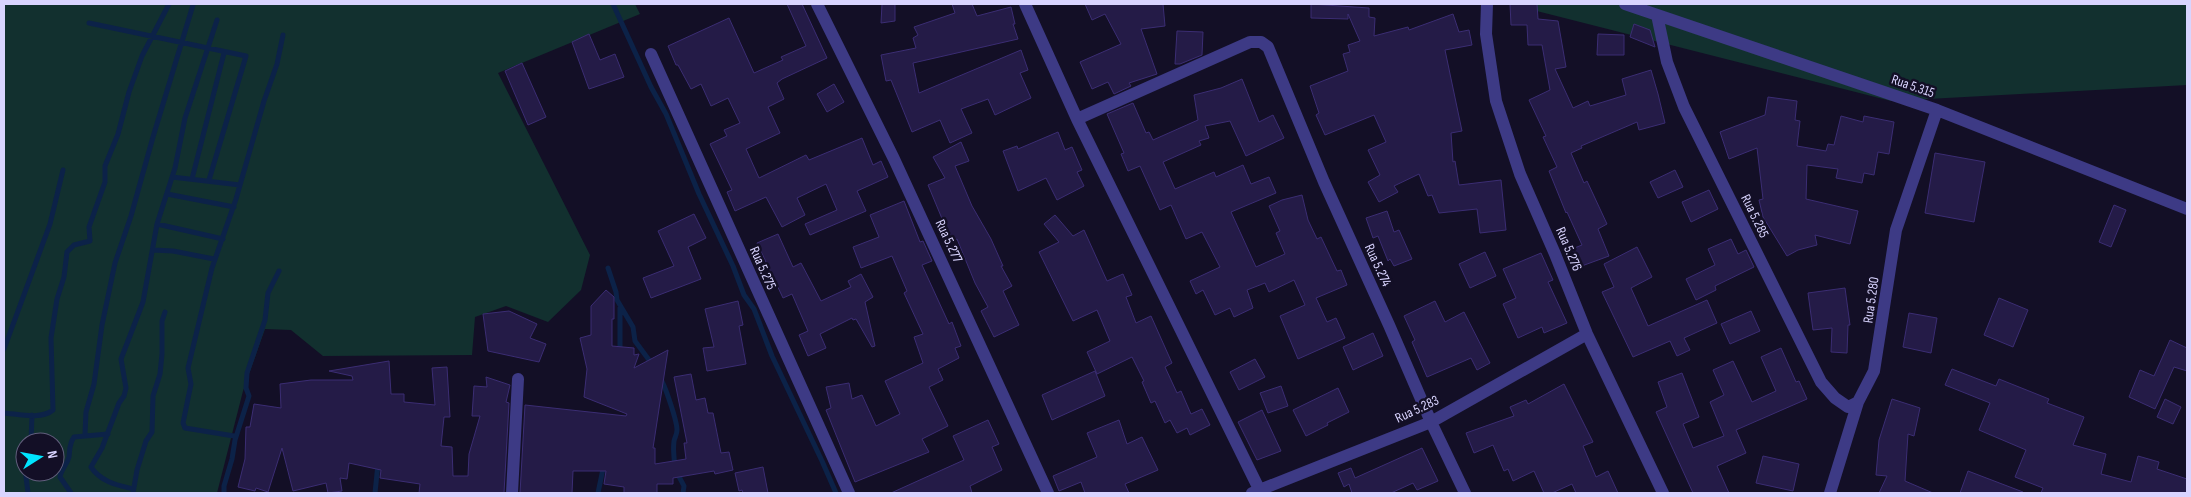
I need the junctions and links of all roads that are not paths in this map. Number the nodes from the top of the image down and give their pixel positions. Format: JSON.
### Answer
{"nodes":[{"id":1,"x":817,"y":4,"type":"edge"},
{"id":2,"x":1025,"y":4,"type":"edge"},
{"id":3,"x":1487,"y":4,"type":"edge"},
{"id":4,"x":1625,"y":4,"type":"edge"},
{"id":5,"x":1657,"y":15,"type":"junction"},
{"id":6,"x":651,"y":54,"type":"dead end"},
{"id":7,"x":1936,"y":110,"type":"junction"},
{"id":8,"x":1078,"y":119,"type":"junction"},
{"id":9,"x":2187,"y":209,"type":"edge"},
{"id":10,"x":1587,"y":334,"type":"junction"},
{"id":11,"x":518,"y":379,"type":"dead end"},
{"id":12,"x":1858,"y":402,"type":"junction"},
{"id":13,"x":1430,"y":422,"type":"junction"},
{"id":14,"x":1258,"y":492,"type":"edge"},
{"id":15,"x":512,"y":493,"type":"edge"},
{"id":16,"x":849,"y":493,"type":"edge"},
{"id":17,"x":1048,"y":493,"type":"edge"},
{"id":18,"x":1465,"y":493,"type":"edge"},
{"id":19,"x":1663,"y":493,"type":"edge"},
{"id":20,"x":1830,"y":493,"type":"edge"}],
"edges":[{"from":1,"to":17,"type":"street","name":"Rua 5.277"},
{"from":2,"to":8,"type":"street"},
{"from":3,"to":10,"type":"street","name":"Rua 5.276"},
{"from":4,"to":5,"type":"street","name":"Rua 5.315"},
{"from":5,"to":7,"type":"street","name":"Rua 5.315"},
{"from":5,"to":12,"type":"street","name":"Rua 5.285"},
{"from":6,"to":16,"type":"street","name":"Rua 5.275"},
{"from":7,"to":9,"type":"street","name":"Rua 5.315"},
{"from":7,"to":12,"type":"street","name":"Rua 5.280"},
{"from":8,"to":13,"type":"street","name":"Rua 5.274"},
{"from":8,"to":14,"type":"street"},
{"from":10,"to":13,"type":"street","name":"Rua 5.283"},
{"from":10,"to":19,"type":"street","name":"Rua 5.276"},
{"from":11,"to":15,"type":"street"},
{"from":12,"to":20,"type":"street","name":"Rua 5.280"},
{"from":13,"to":14,"type":"street","name":"Rua 5.283"},
{"from":13,"to":18,"type":"street","name":"Rua 5.274"}]}
